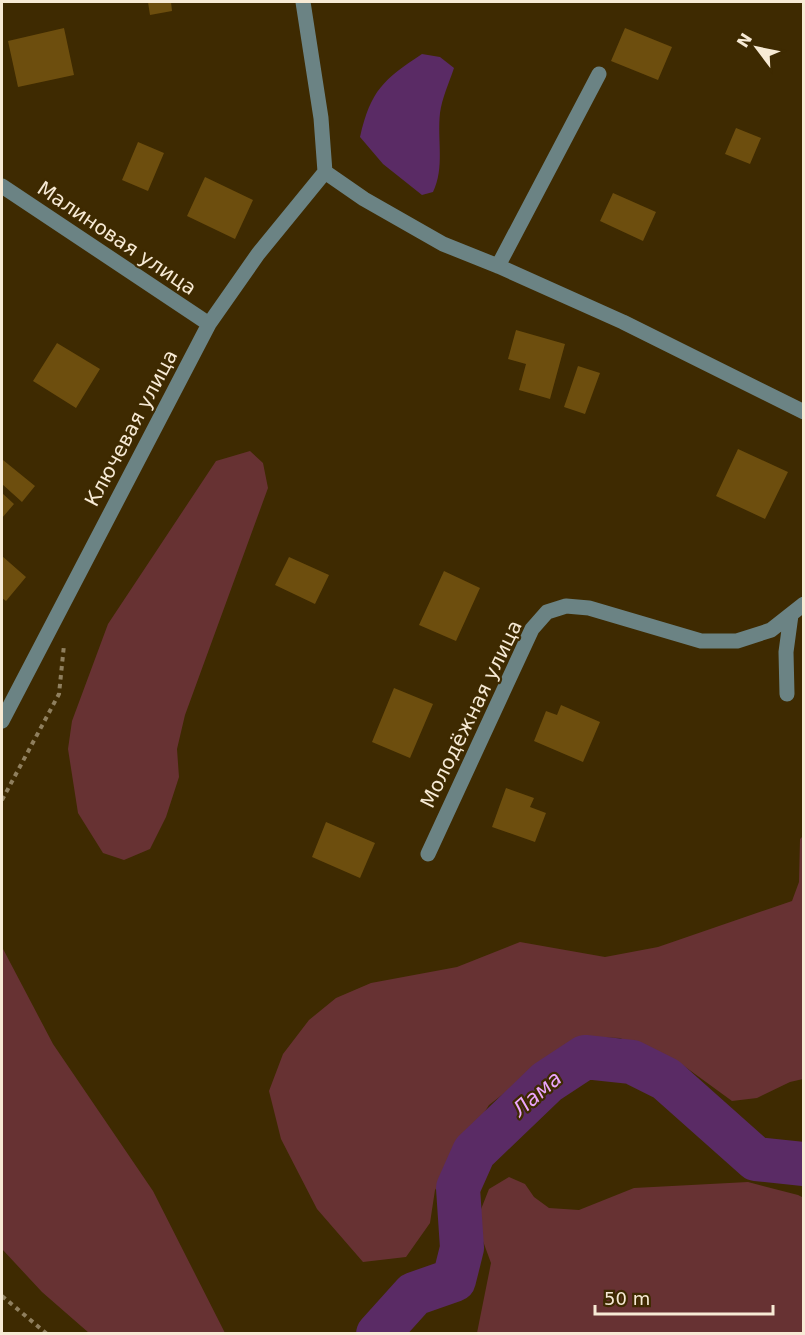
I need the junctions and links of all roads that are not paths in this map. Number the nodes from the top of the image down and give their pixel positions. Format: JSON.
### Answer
{"nodes":[{"id":1,"x":303,"y":2,"type":"edge"},
{"id":2,"x":599,"y":74,"type":"dead end"},
{"id":3,"x":325,"y":172,"type":"junction"},
{"id":4,"x":2,"y":186,"type":"edge"},
{"id":5,"x":498,"y":266,"type":"junction"},
{"id":6,"x":209,"y":324,"type":"junction"},
{"id":7,"x":804,"y":412,"type":"edge"},
{"id":8,"x":804,"y":604,"type":"edge"},
{"id":9,"x":791,"y":615,"type":"junction"},
{"id":10,"x":787,"y":694,"type":"dead end"},
{"id":11,"x":2,"y":721,"type":"edge"},
{"id":12,"x":428,"y":854,"type":"dead end"}],
"edges":[{"from":1,"to":3,"type":"street"},
{"from":2,"to":5,"type":"street"},
{"from":3,"to":5,"type":"street"},
{"from":3,"to":6,"type":"street","name":"Ключевая улица"},
{"from":4,"to":6,"type":"street","name":"Малиновая улица"},
{"from":5,"to":7,"type":"street"},
{"from":6,"to":11,"type":"street","name":"Ключевая улица"},
{"from":8,"to":9,"type":"street","name":"Молодёжная улица"},
{"from":9,"to":10,"type":"street"},
{"from":9,"to":12,"type":"street","name":"Молодёжная улица"}]}
